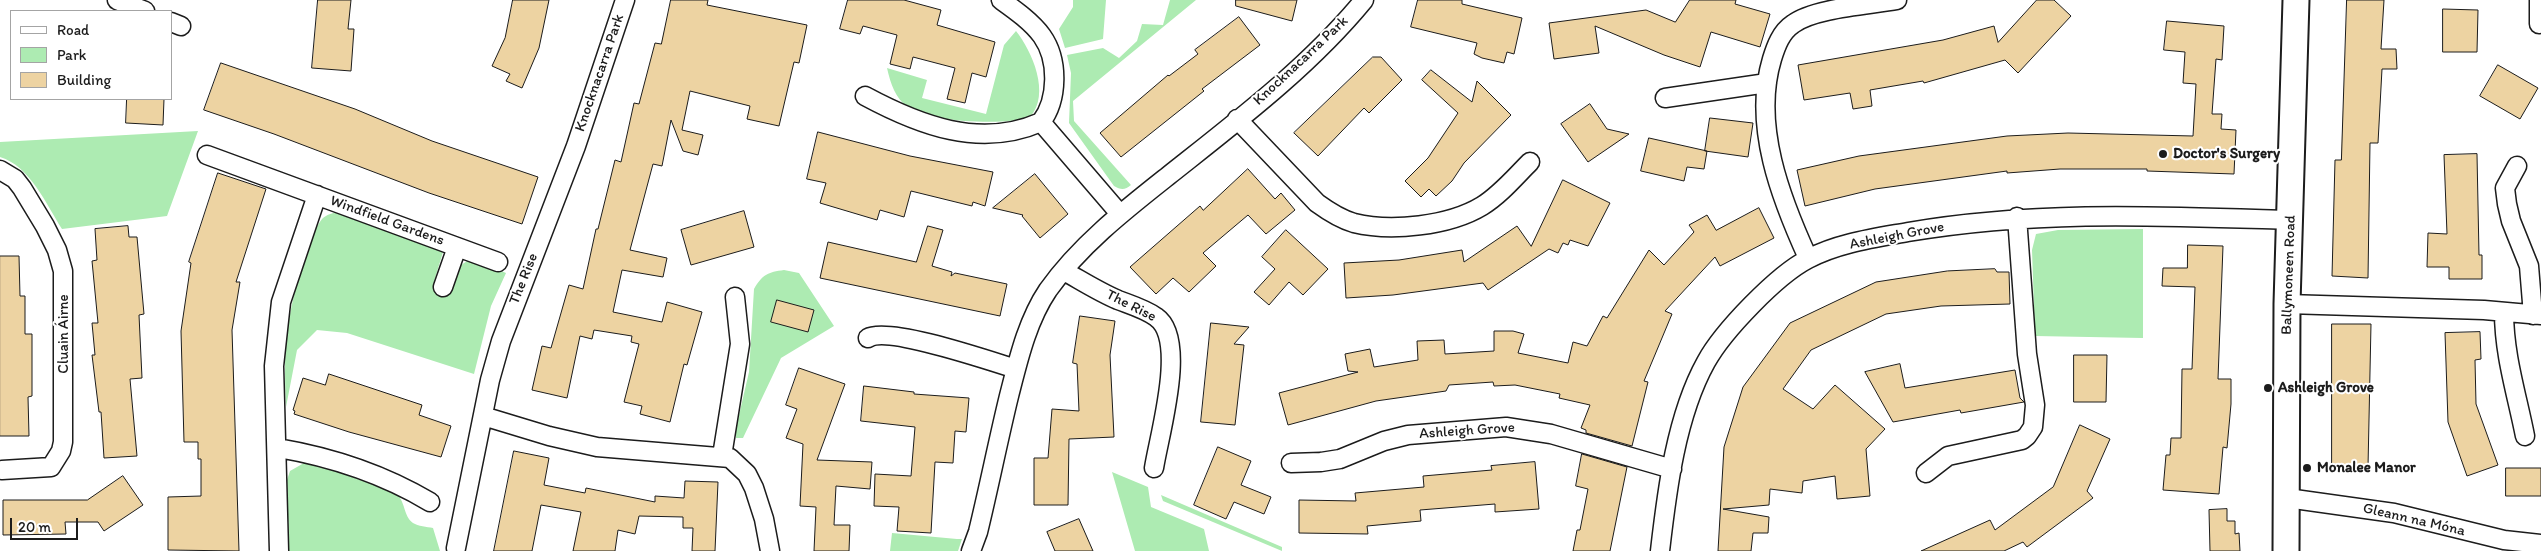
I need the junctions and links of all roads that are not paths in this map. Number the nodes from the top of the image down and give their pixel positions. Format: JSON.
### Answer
{"nodes":[{"id":1,"x":118,"y":0,"type":"edge"},
{"id":2,"x":625,"y":0,"type":"edge"},
{"id":3,"x":1001,"y":0,"type":"edge"},
{"id":4,"x":1364,"y":0,"type":"edge"},
{"id":5,"x":1897,"y":0,"type":"edge"},
{"id":6,"x":2296,"y":0,"type":"edge"},
{"id":7,"x":2539,"y":0,"type":"edge"},
{"id":8,"x":1809,"y":7,"type":"edge"},
{"id":9,"x":143,"y":10,"type":"edge"},
{"id":10,"x":2539,"y":24,"type":"dead end"},
{"id":11,"x":1767,"y":83,"type":"junction"},
{"id":12,"x":865,"y":96,"type":"dead end"},
{"id":13,"x":1665,"y":98,"type":"dead end"},
{"id":14,"x":1237,"y":119,"type":"junction"},
{"id":15,"x":1041,"y":122,"type":"junction"},
{"id":16,"x":576,"y":146,"type":"joint"},
{"id":17,"x":207,"y":155,"type":"dead end"},
{"id":18,"x":1530,"y":162,"type":"dead end"},
{"id":19,"x":2517,"y":166,"type":"dead end"},
{"id":20,"x":0,"y":170,"type":"edge"},
{"id":21,"x":317,"y":196,"type":"junction"},
{"id":22,"x":1120,"y":214,"type":"junction"},
{"id":23,"x":2017,"y":218,"type":"junction"},
{"id":24,"x":2290,"y":220,"type":"junction"},
{"id":25,"x":457,"y":247,"type":"junction"},
{"id":26,"x":1808,"y":258,"type":"junction"},
{"id":27,"x":498,"y":262,"type":"dead end"},
{"id":28,"x":1064,"y":272,"type":"junction"},
{"id":29,"x":443,"y":287,"type":"dead end"},
{"id":30,"x":735,"y":297,"type":"dead end"},
{"id":31,"x":2287,"y":304,"type":"junction"},
{"id":32,"x":2504,"y":312,"type":"junction"},
{"id":33,"x":2537,"y":315,"type":"edge"},
{"id":34,"x":868,"y":338,"type":"dead end"},
{"id":35,"x":1016,"y":369,"type":"junction"},
{"id":36,"x":483,"y":416,"type":"junction"},
{"id":37,"x":2525,"y":436,"type":"dead end"},
{"id":38,"x":278,"y":448,"type":"junction"},
{"id":39,"x":722,"y":456,"type":"junction"},
{"id":40,"x":1290,"y":463,"type":"dead end"},
{"id":41,"x":1154,"y":468,"type":"dead end"},
{"id":42,"x":1672,"y":469,"type":"junction"},
{"id":43,"x":2,"y":470,"type":"dead end"},
{"id":44,"x":1926,"y":473,"type":"dead end"},
{"id":45,"x":2288,"y":498,"type":"junction"},
{"id":46,"x":430,"y":502,"type":"dead end"},
{"id":47,"x":2541,"y":544,"type":"edge"},
{"id":48,"x":456,"y":548,"type":"dead end"},
{"id":49,"x":279,"y":551,"type":"edge"},
{"id":50,"x":770,"y":551,"type":"edge"},
{"id":51,"x":972,"y":551,"type":"edge"},
{"id":52,"x":1660,"y":551,"type":"edge"},
{"id":53,"x":2286,"y":551,"type":"edge"}],
"edges":[{"from":1,"to":9,"type":"street"},
{"from":2,"to":16,"type":"street","name":"Knocknacarra Park"},
{"from":3,"to":15,"type":"street"},
{"from":4,"to":14,"type":"street","name":"Knocknacarra Park"},
{"from":5,"to":8,"type":"street"},
{"from":6,"to":24,"type":"street","name":"Ballymoneen Road"},
{"from":7,"to":10,"type":"street"},
{"from":8,"to":11,"type":"street"},
{"from":11,"to":13,"type":"street"},
{"from":11,"to":26,"type":"street"},
{"from":12,"to":15,"type":"street"},
{"from":14,"to":18,"type":"street"},
{"from":14,"to":22,"type":"street","name":"Knocknacarra Park"},
{"from":15,"to":22,"type":"street"},
{"from":16,"to":36,"type":"street","name":"The Rise"},
{"from":17,"to":21,"type":"street","name":"Windfield Gardens"},
{"from":19,"to":33,"type":"street"},
{"from":20,"to":43,"type":"street","name":"Cluain Áirne"},
{"from":21,"to":25,"type":"street","name":"Windfield Gardens"},
{"from":21,"to":38,"type":"street","name":"Windfield Gardens"},
{"from":22,"to":28,"type":"street","name":"Knocknacarra Park"},
{"from":23,"to":24,"type":"street","name":"Ashleigh Grove"},
{"from":23,"to":26,"type":"street","name":"Ashleigh Grove"},
{"from":23,"to":44,"type":"street"},
{"from":24,"to":31,"type":"street","name":"Ballymoneen Road"},
{"from":25,"to":27,"type":"street","name":"Windfield Gardens"},
{"from":25,"to":29,"type":"street","name":"Windfield Gardens"},
{"from":26,"to":42,"type":"street","name":"Ashleigh Grove"},
{"from":28,"to":35,"type":"street"},
{"from":28,"to":41,"type":"street","name":"The Rise"},
{"from":30,"to":39,"type":"street"},
{"from":31,"to":32,"type":"street"},
{"from":31,"to":45,"type":"street","name":"Ballymoneen Road"},
{"from":32,"to":33,"type":"street"},
{"from":32,"to":37,"type":"street"},
{"from":34,"to":35,"type":"street"},
{"from":35,"to":51,"type":"street"},
{"from":36,"to":39,"type":"street"},
{"from":36,"to":48,"type":"street","name":"The Rise"},
{"from":38,"to":46,"type":"street"},
{"from":38,"to":49,"type":"street","name":"Windfield Gardens"},
{"from":39,"to":50,"type":"street"},
{"from":40,"to":42,"type":"street","name":"Ashleigh Grove"},
{"from":42,"to":52,"type":"street","name":"Ashleigh Grove"},
{"from":45,"to":47,"type":"street","name":"Gleann na Móna"},
{"from":45,"to":53,"type":"street","name":"Ballymoneen Road"}]}
